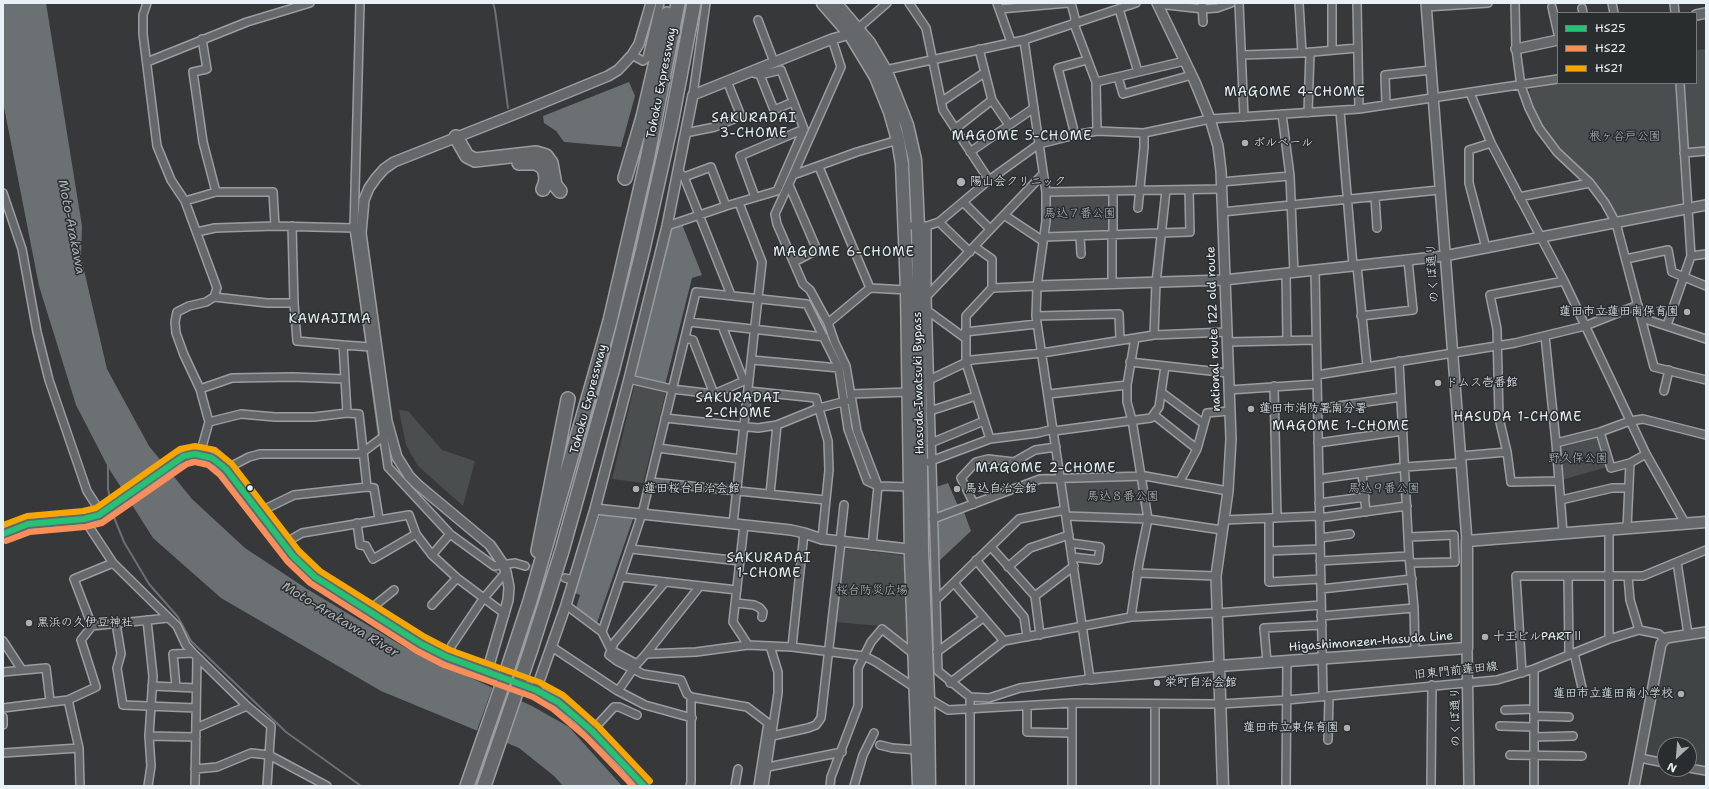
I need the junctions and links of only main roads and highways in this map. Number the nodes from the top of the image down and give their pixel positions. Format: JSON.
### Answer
{"nodes":[{"id":1,"x":671,"y":3,"type":"edge"},
{"id":2,"x":678,"y":3,"type":"edge"},
{"id":3,"x":694,"y":3,"type":"edge"},
{"id":4,"x":823,"y":3,"type":"edge"},
{"id":5,"x":835,"y":3,"type":"edge"},
{"id":6,"x":854,"y":31,"type":"junction"},
{"id":7,"x":625,"y":178,"type":"dead end"},
{"id":8,"x":542,"y":189,"type":"dead end"},
{"id":9,"x":560,"y":191,"type":"dead end"},
{"id":10,"x":568,"y":400,"type":"dead end"},
{"id":11,"x":1706,"y":522,"type":"edge"},
{"id":12,"x":3,"y":534,"type":"edge"},
{"id":13,"x":916,"y":550,"type":"junction"},
{"id":14,"x":530,"y":601,"type":"junction"},
{"id":15,"x":495,"y":677,"type":"junction"},
{"id":16,"x":527,"y":688,"type":"junction"},
{"id":17,"x":467,"y":786,"type":"edge"},
{"id":18,"x":484,"y":786,"type":"edge"},
{"id":19,"x":644,"y":786,"type":"edge"},
{"id":20,"x":919,"y":786,"type":"edge"},
{"id":21,"x":929,"y":786,"type":"edge"},
{"id":22,"x":1223,"y":786,"type":"edge"}],
"edges":[{"from":1,"to":7,"type":"highway"},
{"from":2,"to":14,"type":"highway","name":"Tohoku Expressway"},
{"from":3,"to":16,"type":"highway","name":"Tohoku Expressway"},
{"from":4,"to":6,"type":"highway","name":"Hasuda-Iwatsuki Bypass"},
{"from":5,"to":6,"type":"highway","name":"Hasuda-Iwatsuki Bypass"},
{"from":6,"to":13,"type":"highway","name":"Hasuda-Iwatsuki Bypass"},
{"from":6,"to":13,"type":"highway","name":"Hasuda-Iwatsuki Bypass"},
{"from":8,"to":9,"type":"highway"},
{"from":10,"to":14,"type":"highway"},
{"from":11,"to":22,"type":"main road","name":"Higashimonzen-Hasuda Line"},
{"from":12,"to":15,"type":"main road"},
{"from":13,"to":20,"type":"highway","name":"Hasuda-Iwatsuki Bypass"},
{"from":13,"to":21,"type":"highway","name":"Hasuda-Iwatsuki Bypass"},
{"from":14,"to":15,"type":"highway","name":"Tohoku Expressway"},
{"from":15,"to":17,"type":"highway","name":"Tohoku Expressway"},
{"from":16,"to":18,"type":"highway","name":"Tohoku Expressway"},
{"from":16,"to":19,"type":"main road"}]}
